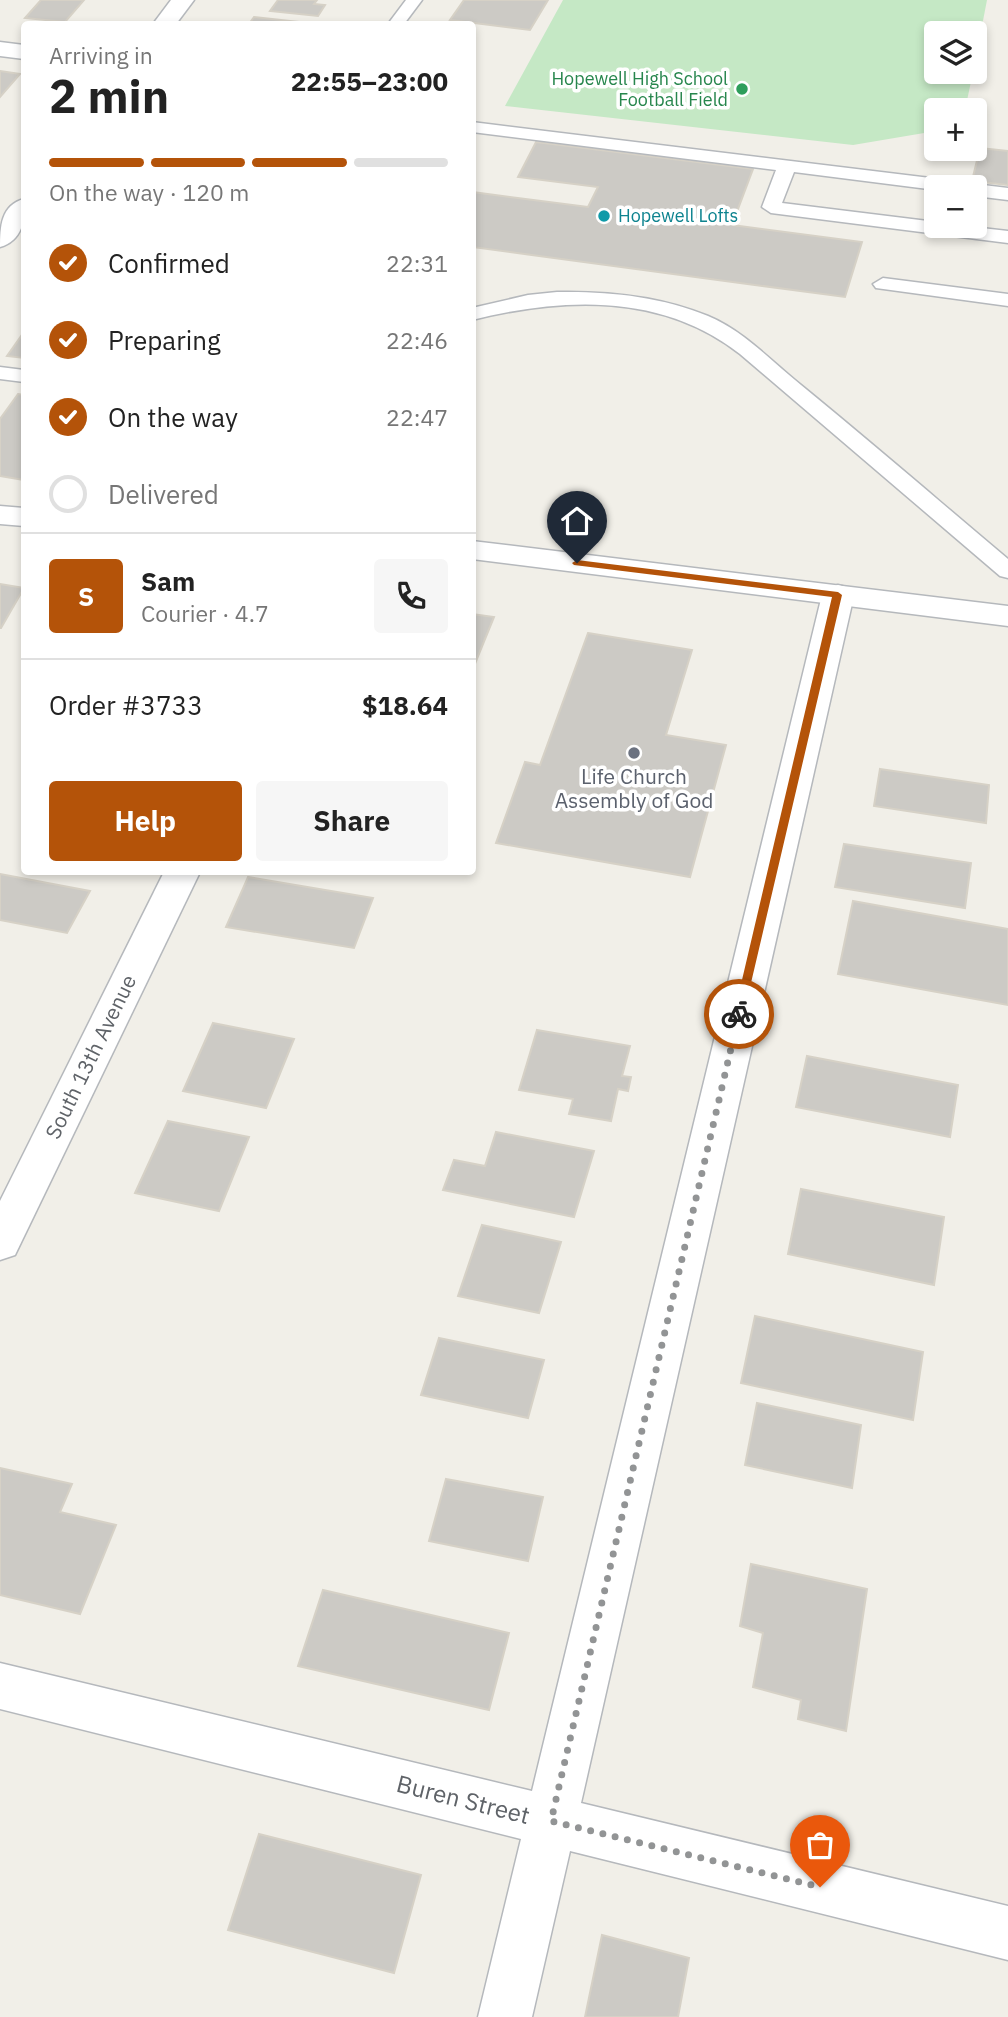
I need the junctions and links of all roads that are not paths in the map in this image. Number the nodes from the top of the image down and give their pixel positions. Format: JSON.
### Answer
{"nodes":[{"id":1,"x":183,"y":0,"type":"edge"},
{"id":2,"x":414,"y":0,"type":"edge"},
{"id":3,"x":166,"y":21,"type":"edge"},
{"id":4,"x":398,"y":21,"type":"edge"},
{"id":5,"x":0,"y":49,"type":"edge"},
{"id":6,"x":21,"y":52,"type":"edge"},
{"id":7,"x":476,"y":127,"type":"edge"},
{"id":8,"x":787,"y":166,"type":"junction"},
{"id":9,"x":924,"y":183,"type":"edge"},
{"id":10,"x":987,"y":191,"type":"edge"},
{"id":11,"x":1008,"y":194,"type":"edge"},
{"id":12,"x":21,"y":211,"type":"edge"},
{"id":13,"x":1008,"y":237,"type":"edge"},
{"id":14,"x":0,"y":239,"type":"edge"},
{"id":15,"x":883,"y":284,"type":"dead end"},
{"id":16,"x":1008,"y":300,"type":"edge"},
{"id":17,"x":476,"y":313,"type":"edge"},
{"id":18,"x":0,"y":373,"type":"edge"},
{"id":19,"x":21,"y":376,"type":"edge"},
{"id":20,"x":0,"y":515,"type":"edge"},
{"id":21,"x":21,"y":517,"type":"edge"},
{"id":22,"x":476,"y":550,"type":"edge"},
{"id":23,"x":1008,"y":571,"type":"edge"},
{"id":24,"x":838,"y":595,"type":"junction"},
{"id":25,"x":1008,"y":616,"type":"edge"},
{"id":26,"x":181,"y":875,"type":"edge"},
{"id":27,"x":0,"y":1243,"type":"edge"},
{"id":28,"x":0,"y":1686,"type":"edge"},
{"id":29,"x":551,"y":1821,"type":"junction"},
{"id":30,"x":1008,"y":1933,"type":"edge"},
{"id":31,"x":505,"y":2017,"type":"edge"}],
"edges":[{"from":1,"to":3,"type":"street"},
{"from":2,"to":4,"type":"lane"},
{"from":5,"to":6,"type":"street"},
{"from":7,"to":8,"type":"lane"},
{"from":8,"to":9,"type":"lane"},
{"from":8,"to":13,"type":"lane"},
{"from":10,"to":11,"type":"lane"},
{"from":12,"to":14,"type":"street"},
{"from":15,"to":16,"type":"lane"},
{"from":17,"to":23,"type":"lane"},
{"from":18,"to":19,"type":"lane"},
{"from":20,"to":21,"type":"street"},
{"from":22,"to":24,"type":"street"},
{"from":24,"to":25,"type":"street"},
{"from":24,"to":29,"type":"street"},
{"from":26,"to":27,"type":"street","name":"South 13th Avenue"},
{"from":28,"to":29,"type":"street","name":"Buren Street"},
{"from":29,"to":30,"type":"street","name":"Buren Street"},
{"from":29,"to":31,"type":"street"}]}
